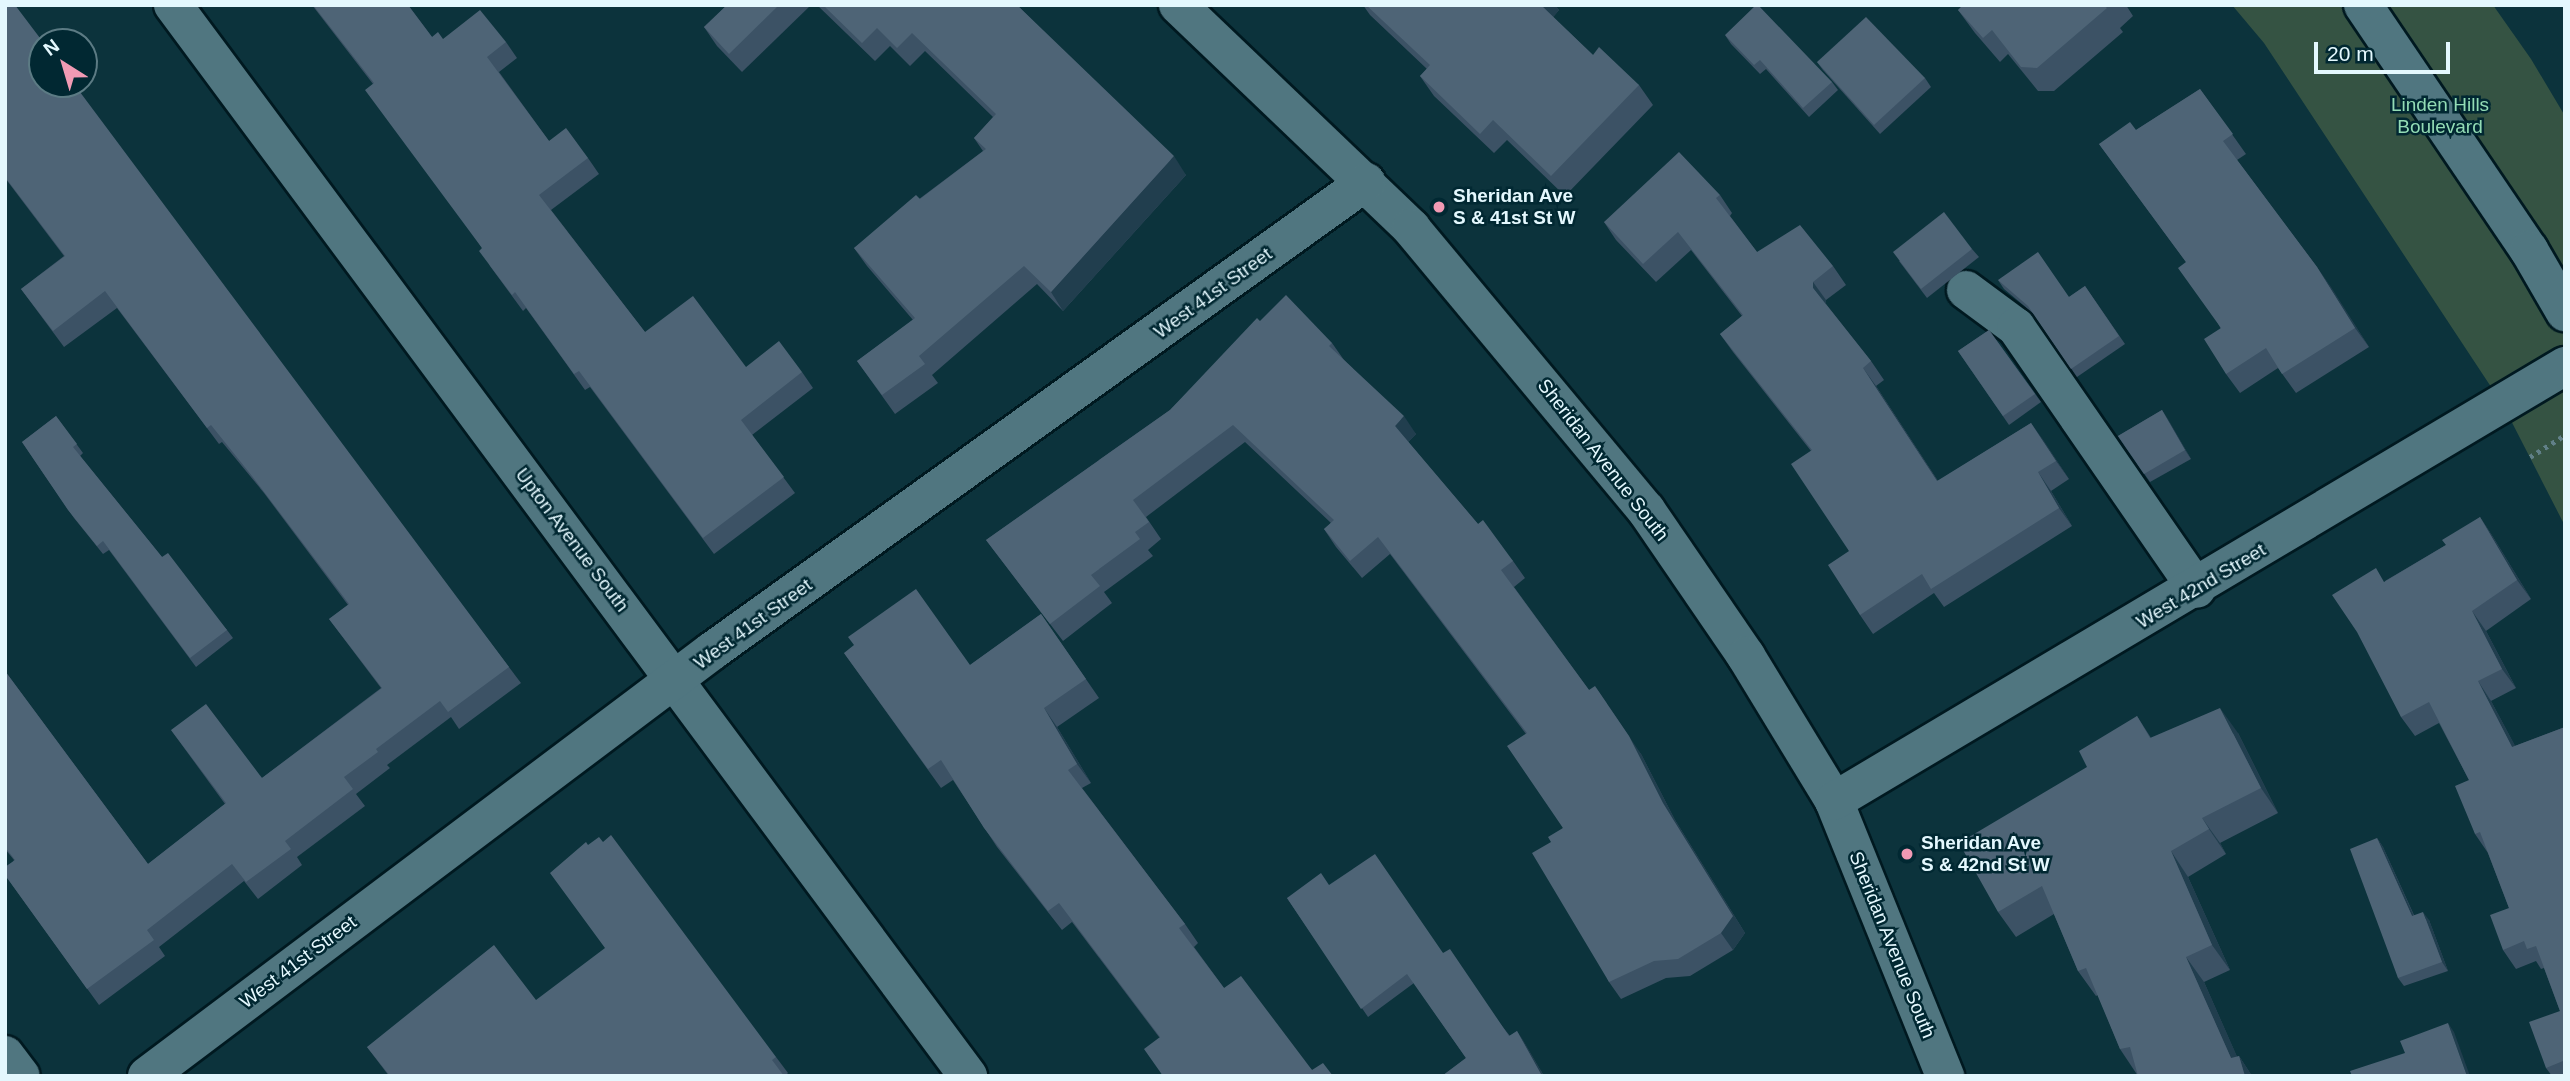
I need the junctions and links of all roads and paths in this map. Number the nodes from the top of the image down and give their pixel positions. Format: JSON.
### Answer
{"nodes":[{"id":1,"x":173,"y":5,"type":"edge"},
{"id":2,"x":1178,"y":5,"type":"edge"},
{"id":3,"x":2363,"y":5,"type":"edge"},
{"id":4,"x":1366,"y":182,"type":"junction"},
{"id":5,"x":1966,"y":290,"type":"dead end"},
{"id":6,"x":2565,"y":312,"type":"edge"},
{"id":7,"x":2565,"y":366,"type":"edge"},
{"id":8,"x":2565,"y":435,"type":"edge"},
{"id":9,"x":2530,"y":457,"type":"dead end"},
{"id":10,"x":2197,"y":589,"type":"junction"},
{"id":11,"x":676,"y":681,"type":"junction"},
{"id":12,"x":1834,"y":801,"type":"junction"},
{"id":13,"x":5,"y":1055,"type":"edge"},
{"id":14,"x":21,"y":1076,"type":"edge"},
{"id":15,"x":147,"y":1076,"type":"edge"},
{"id":16,"x":968,"y":1076,"type":"edge"},
{"id":17,"x":1945,"y":1076,"type":"edge"}],
"edges":[{"from":1,"to":11,"type":"street","name":"Upton Avenue South"},
{"from":2,"to":4,"type":"street","name":"Sheridan Avenue South"},
{"from":3,"to":6,"type":"street"},
{"from":4,"to":11,"type":"street","name":"West 41st Street"},
{"from":4,"to":12,"type":"street","name":"Sheridan Avenue South"},
{"from":5,"to":10,"type":"street"},
{"from":7,"to":10,"type":"street","name":"West 42nd Street"},
{"from":8,"to":9,"type":"path"},
{"from":10,"to":12,"type":"street","name":"West 42nd Street"},
{"from":11,"to":15,"type":"street","name":"West 41st Street"},
{"from":11,"to":16,"type":"street","name":"Upton Avenue South"},
{"from":12,"to":17,"type":"street","name":"Sheridan Avenue South"},
{"from":13,"to":14,"type":"street"}]}
